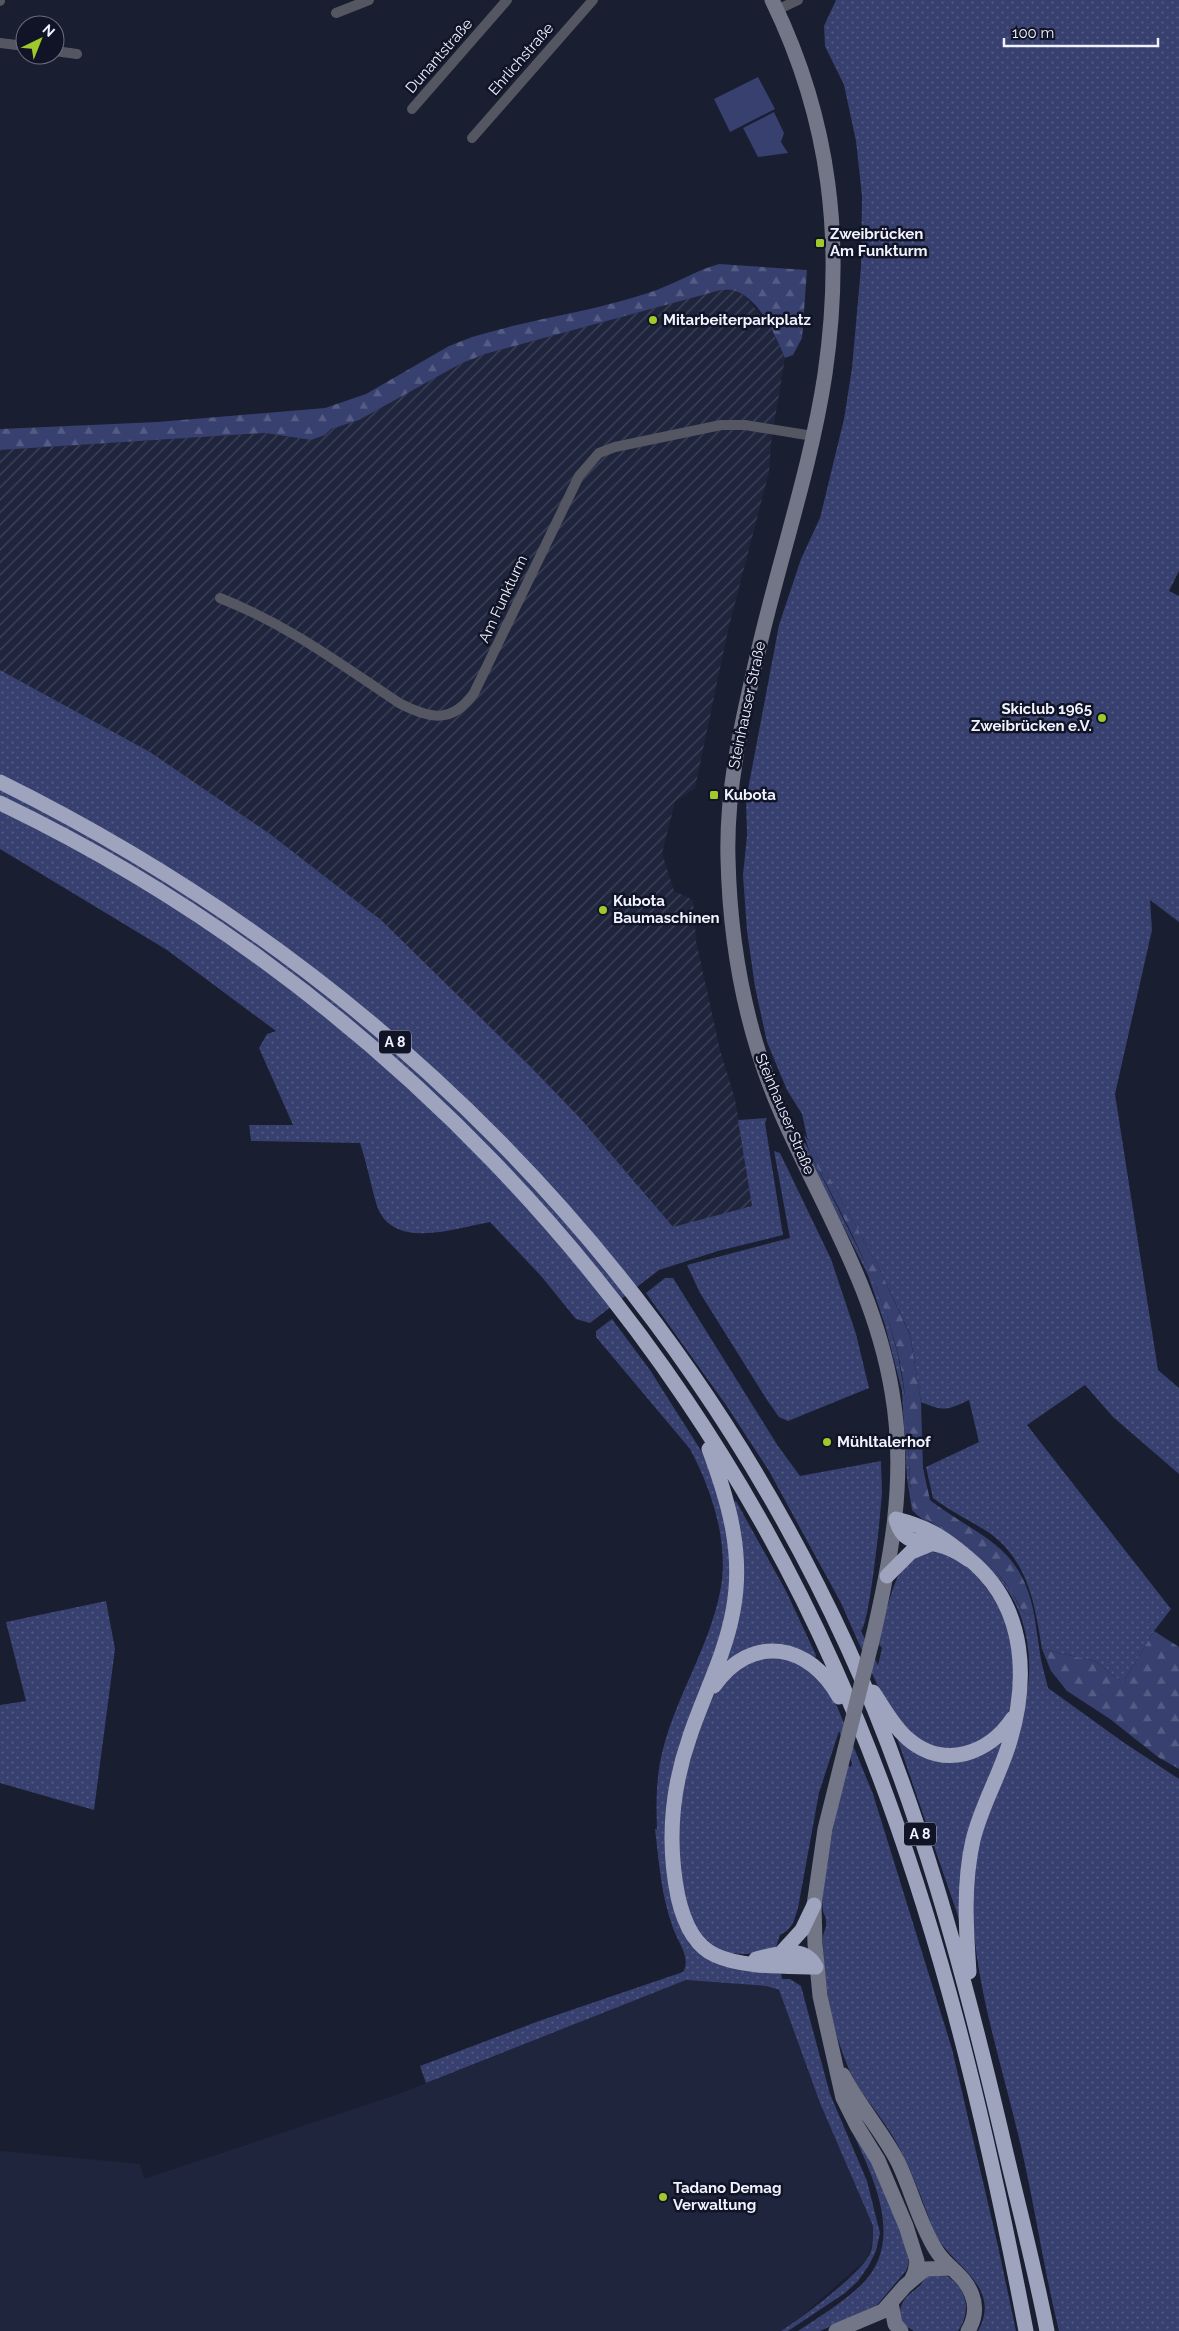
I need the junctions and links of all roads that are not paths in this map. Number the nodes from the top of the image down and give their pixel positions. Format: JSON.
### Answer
{"nodes":[{"id":1,"x":369,"y":0,"type":"edge"},
{"id":2,"x":507,"y":0,"type":"edge"},
{"id":3,"x":593,"y":0,"type":"edge"},
{"id":4,"x":798,"y":0,"type":"edge"},
{"id":5,"x":774,"y":5,"type":"edge"},
{"id":6,"x":336,"y":13,"type":"dead end"},
{"id":7,"x":0,"y":43,"type":"edge"},
{"id":8,"x":15,"y":45,"type":"edge"},
{"id":9,"x":65,"y":52,"type":"edge"},
{"id":10,"x":77,"y":54,"type":"dead end"},
{"id":11,"x":412,"y":109,"type":"dead end"},
{"id":12,"x":472,"y":138,"type":"dead end"},
{"id":13,"x":813,"y":436,"type":"junction"},
{"id":14,"x":220,"y":598,"type":"dead end"},
{"id":15,"x":0,"y":782,"type":"edge"},
{"id":16,"x":0,"y":803,"type":"edge"},
{"id":17,"x":697,"y":1417,"type":"junction"},
{"id":18,"x":896,"y":1519,"type":"junction"},
{"id":19,"x":930,"y":1544,"type":"junction"},
{"id":20,"x":970,"y":1560,"type":"junction"},
{"id":21,"x":887,"y":1576,"type":"junction"},
{"id":22,"x":855,"y":1666,"type":"junction"},
{"id":23,"x":706,"y":1697,"type":"junction"},
{"id":24,"x":1015,"y":1714,"type":"junction"},
{"id":25,"x":869,"y":1751,"type":"junction"},
{"id":26,"x":814,"y":1905,"type":"junction"},
{"id":27,"x":781,"y":1953,"type":"junction"},
{"id":28,"x":742,"y":1962,"type":"junction"},
{"id":29,"x":816,"y":1967,"type":"junction"},
{"id":30,"x":972,"y":2006,"type":"junction"},
{"id":31,"x":834,"y":2056,"type":"junction"},
{"id":32,"x":952,"y":2268,"type":"junction"},
{"id":33,"x":911,"y":2281,"type":"junction"},
{"id":34,"x":891,"y":2303,"type":"junction"},
{"id":35,"x":836,"y":2331,"type":"edge"},
{"id":36,"x":902,"y":2331,"type":"edge"},
{"id":37,"x":968,"y":2331,"type":"edge"},
{"id":38,"x":1026,"y":2331,"type":"edge"},
{"id":39,"x":1047,"y":2331,"type":"edge"}],
"edges":[{"from":1,"to":6,"type":"street"},
{"from":2,"to":11,"type":"street","name":"Dunantstraße"},
{"from":3,"to":12,"type":"street","name":"Ehrlichstraße"},
{"from":4,"to":5,"type":"street"},
{"from":5,"to":13,"type":"main road","name":"Steinhauser Straße"},
{"from":7,"to":8,"type":"street"},
{"from":9,"to":10,"type":"street"},
{"from":13,"to":14,"type":"street","name":"Am Funkturm"},
{"from":13,"to":18,"type":"main road","name":"Steinhauser Straße"},
{"from":15,"to":22,"type":"highway","number":"A 8"},
{"from":16,"to":17,"type":"highway","number":"A 8"},
{"from":17,"to":23,"type":"highway"},
{"from":17,"to":25,"type":"highway","number":"A 8"},
{"from":18,"to":19,"type":"highway"},
{"from":18,"to":20,"type":"highway"},
{"from":18,"to":21,"type":"main road","name":"Steinhauser Straße"},
{"from":19,"to":20,"type":"highway"},
{"from":19,"to":21,"type":"highway"},
{"from":20,"to":24,"type":"highway"},
{"from":21,"to":26,"type":"main road","name":"Steinhauser Straße","bridge":true},
{"from":22,"to":24,"type":"highway"},
{"from":22,"to":30,"type":"highway","number":"A 8"},
{"from":23,"to":25,"type":"highway"},
{"from":23,"to":28,"type":"highway"},
{"from":24,"to":30,"type":"highway"},
{"from":25,"to":38,"type":"highway","number":"A 8"},
{"from":26,"to":27,"type":"highway"},
{"from":26,"to":29,"type":"main road","name":"Steinhauser Straße"},
{"from":27,"to":28,"type":"highway"},
{"from":27,"to":29,"type":"highway"},
{"from":28,"to":29,"type":"highway"},
{"from":29,"to":31,"type":"main road","name":"Steinhauser Straße"},
{"from":30,"to":39,"type":"highway","number":"A 8"},
{"from":31,"to":32,"type":"main road"},
{"from":31,"to":33,"type":"main road"},
{"from":32,"to":33,"type":"main road"},
{"from":32,"to":37,"type":"main road"},
{"from":33,"to":34,"type":"main road"},
{"from":34,"to":35,"type":"main road"},
{"from":34,"to":36,"type":"main road"}]}
